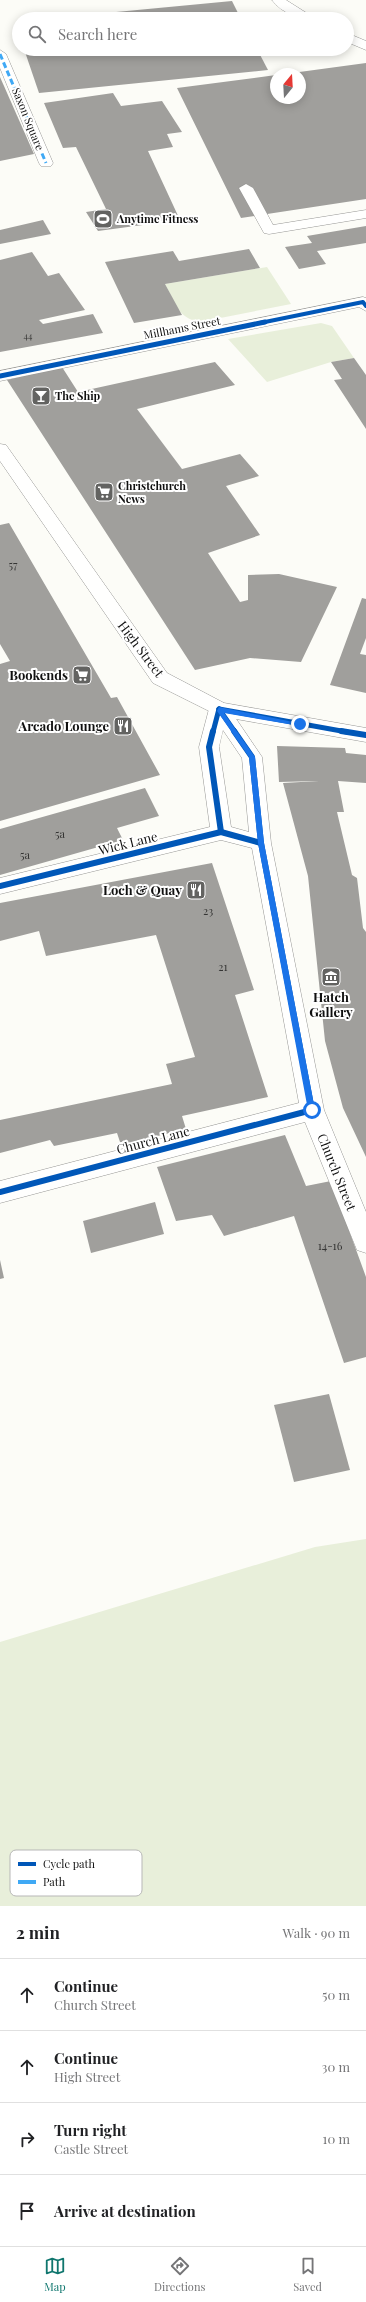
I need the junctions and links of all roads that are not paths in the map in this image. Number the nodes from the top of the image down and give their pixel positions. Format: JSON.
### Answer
{"nodes":[{"id":1,"x":278,"y":0,"type":"edge"},
{"id":2,"x":296,"y":12,"type":"edge"},
{"id":3,"x":354,"y":40,"type":"edge"},
{"id":4,"x":366,"y":46,"type":"edge"},
{"id":5,"x":0,"y":54,"type":"edge"},
{"id":6,"x":46,"y":163,"type":"dead end"},
{"id":7,"x":246,"y":188,"type":"dead end"},
{"id":8,"x":366,"y":214,"type":"edge"},
{"id":9,"x":366,"y":306,"type":"edge"},
{"id":10,"x":0,"y":376,"type":"edge"},
{"id":11,"x":0,"y":449,"type":"edge"},
{"id":12,"x":219,"y":710,"type":"junction"},
{"id":13,"x":366,"y":735,"type":"edge"},
{"id":14,"x":221,"y":832,"type":"junction"},
{"id":15,"x":261,"y":843,"type":"junction"},
{"id":16,"x":0,"y":886,"type":"edge"},
{"id":17,"x":312,"y":1110,"type":"junction"},
{"id":18,"x":0,"y":1192,"type":"edge"},
{"id":19,"x":366,"y":1242,"type":"edge"}],
"edges":[{"from":1,"to":2,"type":"street"},
{"from":3,"to":4,"type":"street"},
{"from":5,"to":6,"type":"street","name":"Saxon Square"},
{"from":7,"to":8,"type":"street"},
{"from":9,"to":10,"type":"street","name":"Millhams Street"},
{"from":11,"to":12,"type":"street","name":"High Street"},
{"from":12,"to":13,"type":"street"},
{"from":12,"to":14,"type":"street"},
{"from":12,"to":15,"type":"street","name":"High Street"},
{"from":14,"to":15,"type":"street","name":"Wick Lane"},
{"from":14,"to":16,"type":"street","name":"Wick Lane"},
{"from":15,"to":17,"type":"street","name":"Church Street"},
{"from":17,"to":18,"type":"street","name":"Church Lane"},
{"from":17,"to":19,"type":"street","name":"Church Street"}]}
